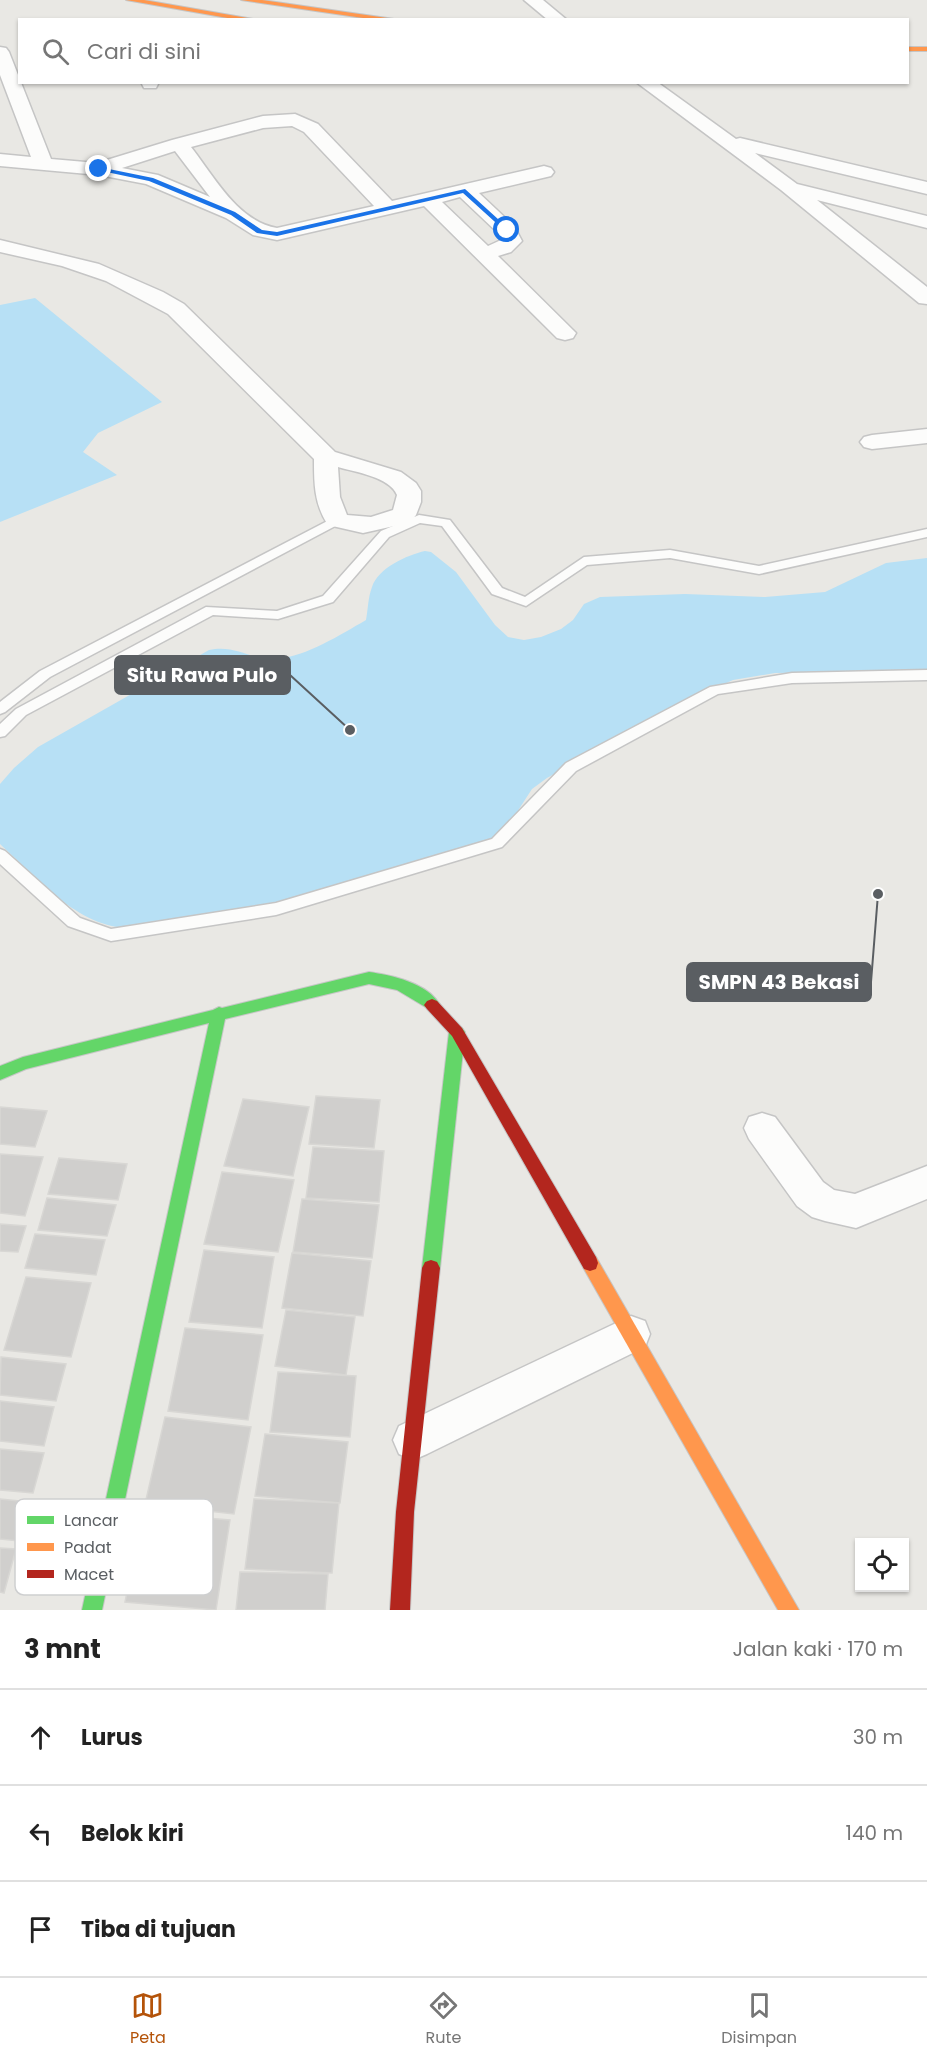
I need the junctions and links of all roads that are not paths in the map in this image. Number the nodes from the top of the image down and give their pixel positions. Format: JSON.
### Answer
{"nodes":[{"id":1,"x":130,"y":0,"type":"edge"},
{"id":2,"x":245,"y":0,"type":"edge"},
{"id":3,"x":532,"y":0,"type":"edge"},
{"id":4,"x":243,"y":18,"type":"edge"},
{"id":5,"x":383,"y":18,"type":"edge"},
{"id":6,"x":556,"y":18,"type":"edge"},
{"id":7,"x":18,"y":46,"type":"edge"},
{"id":8,"x":909,"y":49,"type":"edge"},
{"id":9,"x":927,"y":49,"type":"edge"},
{"id":10,"x":0,"y":51,"type":"edge"},
{"id":11,"x":648,"y":84,"type":"edge"},
{"id":12,"x":725,"y":141,"type":"junction"},
{"id":13,"x":179,"y":144,"type":"junction"},
{"id":14,"x":0,"y":160,"type":"edge"},
{"id":15,"x":43,"y":163,"type":"junction"},
{"id":16,"x":99,"y":169,"type":"junction"},
{"id":17,"x":927,"y":171,"type":"edge"},
{"id":18,"x":544,"y":172,"type":"dead end"},
{"id":19,"x":887,"y":180,"type":"junction"},
{"id":20,"x":788,"y":186,"type":"junction"},
{"id":21,"x":927,"y":188,"type":"edge"},
{"id":22,"x":465,"y":191,"type":"junction"},
{"id":23,"x":428,"y":199,"type":"junction"},
{"id":24,"x":388,"y":209,"type":"junction"},
{"id":25,"x":233,"y":214,"type":"junction"},
{"id":26,"x":927,"y":222,"type":"edge"},
{"id":27,"x":0,"y":246,"type":"edge"},
{"id":28,"x":484,"y":254,"type":"junction"},
{"id":29,"x":927,"y":298,"type":"edge"},
{"id":30,"x":566,"y":333,"type":"dead end"},
{"id":31,"x":927,"y":436,"type":"edge"},
{"id":32,"x":872,"y":442,"type":"dead end"},
{"id":33,"x":326,"y":457,"type":"junction"},
{"id":34,"x":337,"y":520,"type":"junction"},
{"id":35,"x":927,"y":533,"type":"edge"},
{"id":36,"x":927,"y":675,"type":"edge"},
{"id":37,"x":0,"y":709,"type":"edge"},
{"id":38,"x":0,"y":732,"type":"edge"},
{"id":39,"x":0,"y":855,"type":"edge"},
{"id":40,"x":219,"y":1013,"type":"junction"},
{"id":41,"x":457,"y":1032,"type":"junction"},
{"id":42,"x":0,"y":1073,"type":"edge"},
{"id":43,"x":762,"y":1128,"type":"dead end"},
{"id":44,"x":927,"y":1182,"type":"edge"},
{"id":45,"x":630,"y":1334,"type":"junction"},
{"id":46,"x":413,"y":1440,"type":"junction"},
{"id":47,"x":116,"y":1499,"type":"edge"},
{"id":48,"x":95,"y":1595,"type":"edge"},
{"id":49,"x":403,"y":1607,"type":"edge"},
{"id":50,"x":92,"y":1610,"type":"edge"},
{"id":51,"x":789,"y":1610,"type":"edge"}],
"edges":[{"from":1,"to":4,"type":"main road"},
{"from":2,"to":5,"type":"main road"},
{"from":3,"to":6,"type":"street"},
{"from":7,"to":10,"type":"street"},
{"from":8,"to":9,"type":"main road"},
{"from":10,"to":15,"type":"street"},
{"from":11,"to":12,"type":"street"},
{"from":12,"to":19,"type":"street"},
{"from":12,"to":20,"type":"street"},
{"from":13,"to":16,"type":"street"},
{"from":13,"to":24,"type":"street"},
{"from":13,"to":25,"type":"street"},
{"from":14,"to":15,"type":"street"},
{"from":15,"to":16,"type":"street"},
{"from":16,"to":25,"type":"street"},
{"from":17,"to":19,"type":"street"},
{"from":18,"to":22,"type":"street"},
{"from":19,"to":21,"type":"street"},
{"from":20,"to":26,"type":"street"},
{"from":20,"to":29,"type":"street"},
{"from":22,"to":23,"type":"street"},
{"from":22,"to":28,"type":"street"},
{"from":23,"to":24,"type":"street"},
{"from":23,"to":28,"type":"street"},
{"from":24,"to":25,"type":"street"},
{"from":27,"to":33,"type":"street"},
{"from":28,"to":30,"type":"street"},
{"from":31,"to":32,"type":"street"},
{"from":33,"to":34,"type":"street"},
{"from":33,"to":34,"type":"street"},
{"from":34,"to":37,"type":"lane"},
{"from":35,"to":38,"type":"lane"},
{"from":36,"to":39,"type":"lane"},
{"from":40,"to":41,"type":"main road"},
{"from":40,"to":42,"type":"main road"},
{"from":40,"to":47,"type":"main road"},
{"from":41,"to":45,"type":"main road"},
{"from":41,"to":46,"type":"main road"},
{"from":43,"to":44,"type":"street"},
{"from":45,"to":46,"type":"street"},
{"from":45,"to":51,"type":"main road"},
{"from":46,"to":49,"type":"main road"},
{"from":48,"to":50,"type":"main road"}]}
